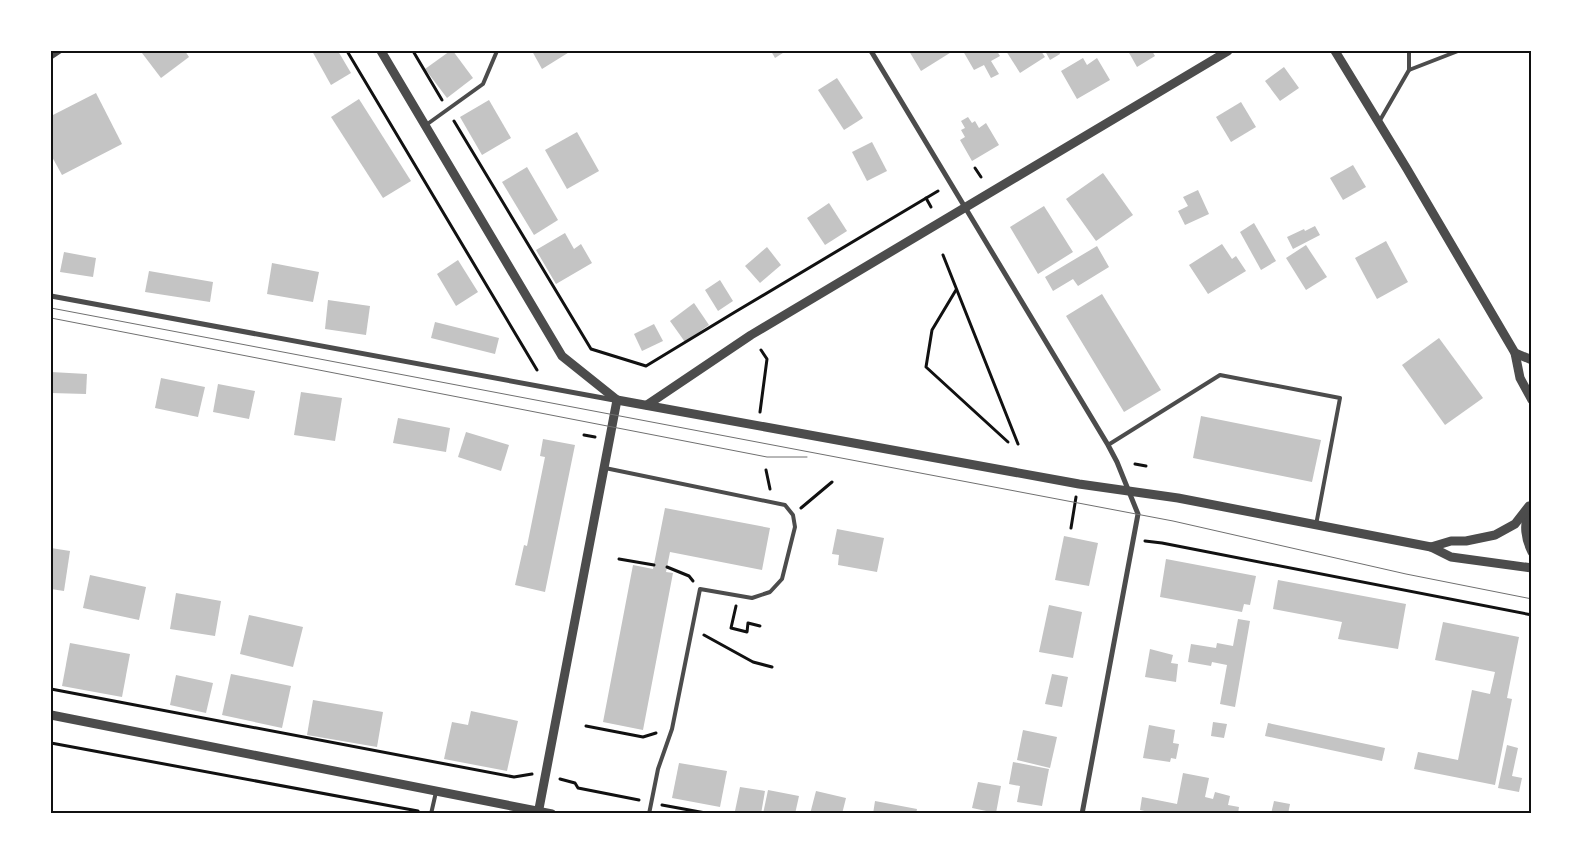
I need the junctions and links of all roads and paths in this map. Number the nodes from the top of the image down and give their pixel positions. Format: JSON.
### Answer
{"nodes":[{"id":1,"x":60,"y":51,"type":"edge"},
{"id":2,"x":347,"y":51,"type":"edge"},
{"id":3,"x":381,"y":51,"type":"edge"},
{"id":4,"x":413,"y":51,"type":"edge"},
{"id":5,"x":498,"y":51,"type":"edge"},
{"id":6,"x":872,"y":51,"type":"edge"},
{"id":7,"x":1228,"y":51,"type":"edge"},
{"id":8,"x":1335,"y":51,"type":"edge"},
{"id":9,"x":1409,"y":51,"type":"edge"},
{"id":10,"x":1458,"y":51,"type":"edge"},
{"id":11,"x":51,"y":57,"type":"edge"},
{"id":12,"x":1409,"y":70,"type":"junction"},
{"id":13,"x":448,"y":110,"type":"junction"},
{"id":14,"x":1379,"y":122,"type":"junction"},
{"id":15,"x":426,"y":125,"type":"junction"},
{"id":16,"x":975,"y":168,"type":"dead end"},
{"id":17,"x":981,"y":177,"type":"dead end"},
{"id":18,"x":938,"y":191,"type":"dead end"},
{"id":19,"x":926,"y":198,"type":"junction"},
{"id":20,"x":931,"y":207,"type":"dead end"},
{"id":21,"x":966,"y":208,"type":"junction"},
{"id":22,"x":943,"y":255,"type":"dead end"},
{"id":23,"x":957,"y":290,"type":"junction"},
{"id":24,"x":51,"y":296,"type":"edge"},
{"id":25,"x":761,"y":350,"type":"dead end"},
{"id":26,"x":1515,"y":353,"type":"junction"},
{"id":27,"x":1532,"y":360,"type":"edge"},
{"id":28,"x":537,"y":370,"type":"dead end"},
{"id":29,"x":617,"y":400,"type":"junction"},
{"id":30,"x":1532,"y":400,"type":"edge"},
{"id":31,"x":647,"y":405,"type":"junction"},
{"id":32,"x":757,"y":426,"type":"junction"},
{"id":33,"x":584,"y":435,"type":"dead end"},
{"id":34,"x":595,"y":437,"type":"dead end"},
{"id":35,"x":1008,"y":442,"type":"dead end"},
{"id":36,"x":1018,"y":444,"type":"dead end"},
{"id":37,"x":1108,"y":445,"type":"junction"},
{"id":38,"x":1135,"y":464,"type":"dead end"},
{"id":39,"x":1146,"y":466,"type":"dead end"},
{"id":40,"x":605,"y":468,"type":"junction"},
{"id":41,"x":766,"y":470,"type":"dead end"},
{"id":42,"x":832,"y":482,"type":"dead end"},
{"id":43,"x":1129,"y":492,"type":"junction"},
{"id":44,"x":1077,"y":494,"type":"dead end"},
{"id":45,"x":768,"y":502,"type":"junction"},
{"id":46,"x":1531,"y":503,"type":"edge"},
{"id":47,"x":793,"y":515,"type":"junction"},
{"id":48,"x":1316,"y":525,"type":"junction"},
{"id":49,"x":1071,"y":528,"type":"dead end"},
{"id":50,"x":1145,"y":541,"type":"dead end"},
{"id":51,"x":1432,"y":547,"type":"junction"},
{"id":52,"x":1532,"y":552,"type":"edge"},
{"id":53,"x":619,"y":559,"type":"dead end"},
{"id":54,"x":654,"y":565,"type":"dead end"},
{"id":55,"x":667,"y":567,"type":"dead end"},
{"id":56,"x":1532,"y":568,"type":"edge"},
{"id":57,"x":700,"y":589,"type":"junction"},
{"id":58,"x":738,"y":596,"type":"junction"},
{"id":59,"x":1532,"y":615,"type":"edge"},
{"id":60,"x":760,"y":626,"type":"dead end"},
{"id":61,"x":692,"y":628,"type":"junction"},
{"id":62,"x":772,"y":666,"type":"dead end"},
{"id":63,"x":51,"y":689,"type":"edge"},
{"id":64,"x":51,"y":715,"type":"edge"},
{"id":65,"x":586,"y":726,"type":"dead end"},
{"id":66,"x":672,"y":729,"type":"junction"},
{"id":67,"x":51,"y":743,"type":"edge"},
{"id":68,"x":532,"y":774,"type":"dead end"},
{"id":69,"x":561,"y":780,"type":"dead end"},
{"id":70,"x":436,"y":790,"type":"junction"},
{"id":71,"x":651,"y":803,"type":"junction"},
{"id":72,"x":539,"y":812,"type":"edge"},
{"id":73,"x":431,"y":814,"type":"edge"},
{"id":74,"x":552,"y":814,"type":"edge"},
{"id":75,"x":649,"y":814,"type":"edge"},
{"id":76,"x":711,"y":814,"type":"edge"},
{"id":77,"x":1082,"y":814,"type":"edge"}],
"edges":[{"from":1,"to":11,"type":"street"},
{"from":2,"to":28,"type":"path"},
{"from":3,"to":15,"type":"street"},
{"from":4,"to":13,"type":"path"},
{"from":5,"to":13,"type":"lane"},
{"from":6,"to":21,"type":"street"},
{"from":7,"to":21,"type":"street"},
{"from":8,"to":14,"type":"street"},
{"from":9,"to":12,"type":"lane"},
{"from":10,"to":12,"type":"lane"},
{"from":12,"to":14,"type":"lane"},
{"from":13,"to":15,"type":"lane"},
{"from":13,"to":19,"type":"path"},
{"from":14,"to":26,"type":"street"},
{"from":15,"to":29,"type":"street"},
{"from":16,"to":17,"type":"path"},
{"from":18,"to":19,"type":"path"},
{"from":19,"to":20,"type":"path"},
{"from":21,"to":31,"type":"street"},
{"from":21,"to":37,"type":"street"},
{"from":22,"to":23,"type":"path"},
{"from":23,"to":35,"type":"path"},
{"from":23,"to":36,"type":"path"},
{"from":24,"to":29,"type":"street"},
{"from":25,"to":32,"type":"path"},
{"from":26,"to":27,"type":"street"},
{"from":26,"to":30,"type":"street"},
{"from":29,"to":31,"type":"street"},
{"from":29,"to":40,"type":"street"},
{"from":31,"to":32,"type":"street"},
{"from":32,"to":43,"type":"street"},
{"from":33,"to":34,"type":"path"},
{"from":37,"to":43,"type":"street"},
{"from":37,"to":48,"type":"lane"},
{"from":38,"to":39,"type":"path"},
{"from":40,"to":45,"type":"lane"},
{"from":40,"to":72,"type":"street"},
{"from":41,"to":45,"type":"path"},
{"from":42,"to":47,"type":"path"},
{"from":43,"to":48,"type":"street"},
{"from":43,"to":77,"type":"street"},
{"from":44,"to":49,"type":"path"},
{"from":45,"to":47,"type":"lane"},
{"from":46,"to":51,"type":"street"},
{"from":46,"to":52,"type":"street"},
{"from":47,"to":58,"type":"lane"},
{"from":48,"to":51,"type":"street"},
{"from":50,"to":59,"type":"path"},
{"from":51,"to":56,"type":"street"},
{"from":53,"to":54,"type":"path"},
{"from":55,"to":57,"type":"path"},
{"from":57,"to":58,"type":"lane"},
{"from":57,"to":61,"type":"lane"},
{"from":58,"to":60,"type":"path"},
{"from":61,"to":62,"type":"path"},
{"from":61,"to":66,"type":"lane"},
{"from":63,"to":68,"type":"path"},
{"from":64,"to":70,"type":"street"},
{"from":65,"to":66,"type":"path"},
{"from":66,"to":71,"type":"lane"},
{"from":67,"to":73,"type":"path"},
{"from":69,"to":71,"type":"path"},
{"from":70,"to":72,"type":"street"},
{"from":70,"to":73,"type":"lane"},
{"from":71,"to":75,"type":"lane"},
{"from":71,"to":76,"type":"path"},
{"from":72,"to":74,"type":"street"}]}
